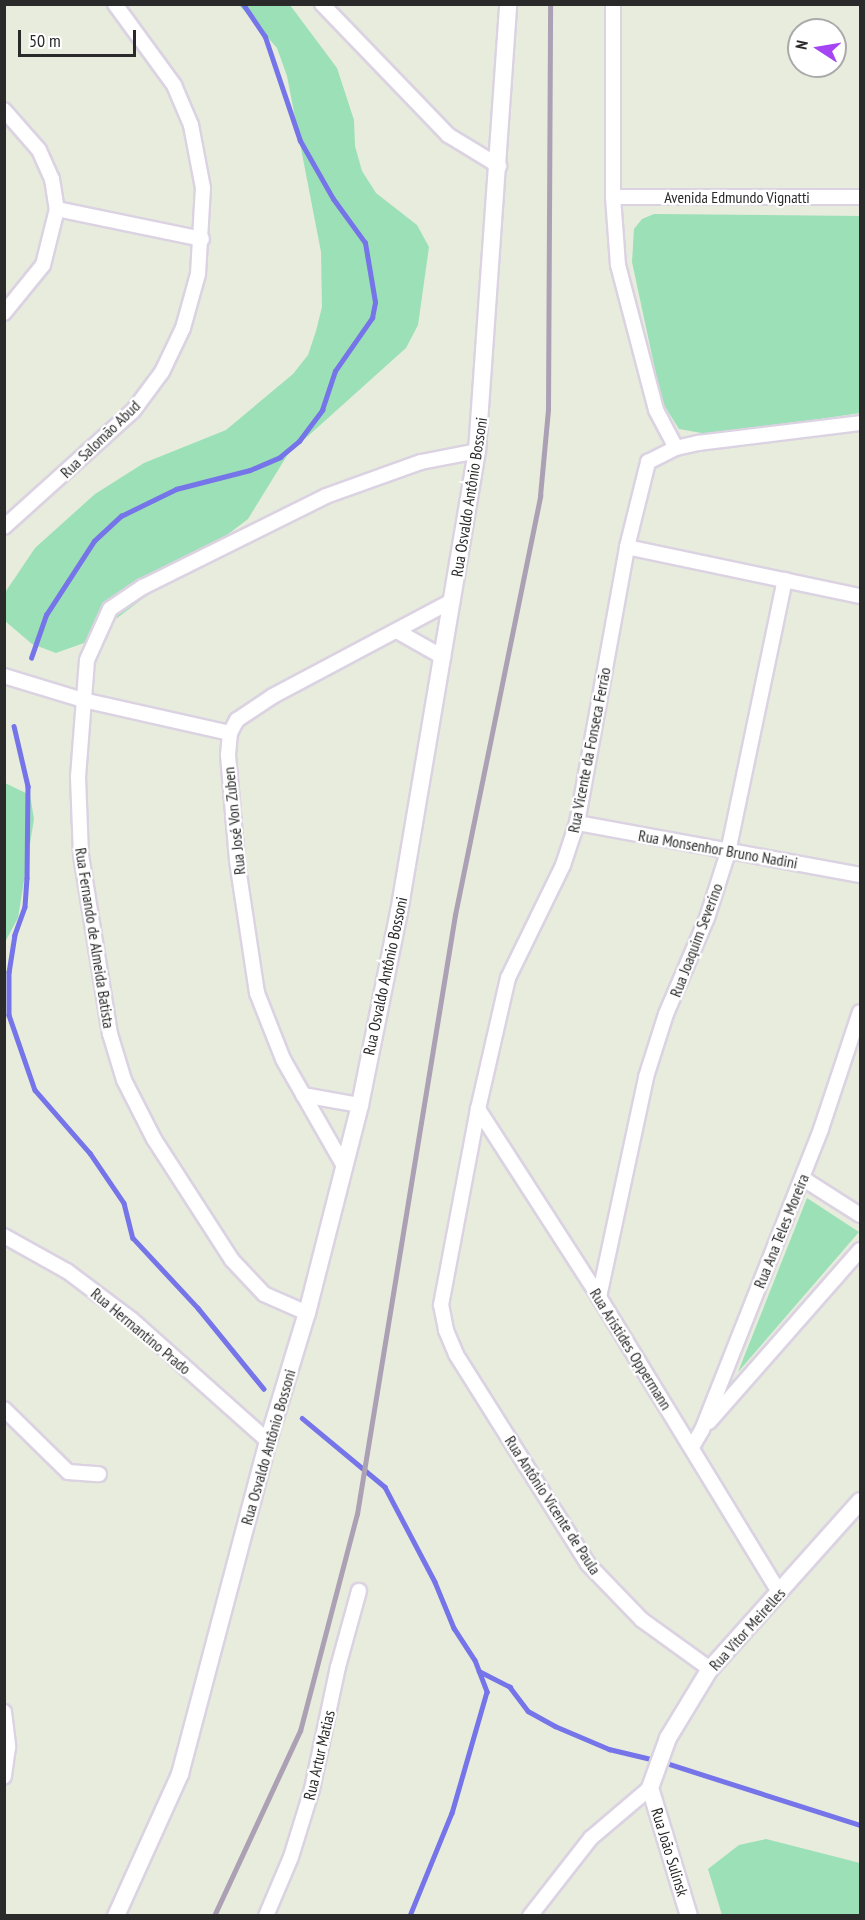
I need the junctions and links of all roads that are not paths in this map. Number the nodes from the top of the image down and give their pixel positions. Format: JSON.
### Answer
{"nodes":[{"id":1,"x":116,"y":4,"type":"edge"},
{"id":2,"x":322,"y":4,"type":"edge"},
{"id":3,"x":508,"y":4,"type":"edge"},
{"id":4,"x":613,"y":4,"type":"edge"},
{"id":5,"x":7,"y":118,"type":"edge"},
{"id":6,"x":499,"y":166,"type":"junction"},
{"id":7,"x":613,"y":197,"type":"junction"},
{"id":8,"x":861,"y":197,"type":"edge"},
{"id":9,"x":57,"y":209,"type":"junction"},
{"id":10,"x":202,"y":239,"type":"junction"},
{"id":11,"x":4,"y":313,"type":"edge"},
{"id":12,"x":861,"y":423,"type":"edge"},
{"id":13,"x":676,"y":448,"type":"junction"},
{"id":14,"x":477,"y":451,"type":"junction"},
{"id":15,"x":4,"y":527,"type":"edge"},
{"id":16,"x":627,"y":548,"type":"junction"},
{"id":17,"x":785,"y":580,"type":"junction"},
{"id":18,"x":861,"y":596,"type":"edge"},
{"id":19,"x":452,"y":601,"type":"junction"},
{"id":20,"x":397,"y":631,"type":"junction"},
{"id":21,"x":443,"y":657,"type":"junction"},
{"id":22,"x":4,"y":676,"type":"edge"},
{"id":23,"x":83,"y":700,"type":"junction"},
{"id":24,"x":230,"y":733,"type":"junction"},
{"id":25,"x":577,"y":823,"type":"junction"},
{"id":26,"x":728,"y":852,"type":"junction"},
{"id":27,"x":861,"y":875,"type":"edge"},
{"id":28,"x":861,"y":1012,"type":"edge"},
{"id":29,"x":303,"y":1095,"type":"junction"},
{"id":30,"x":360,"y":1105,"type":"junction"},
{"id":31,"x":478,"y":1109,"type":"junction"},
{"id":32,"x":344,"y":1166,"type":"junction"},
{"id":33,"x":802,"y":1178,"type":"junction"},
{"id":34,"x":861,"y":1215,"type":"edge"},
{"id":35,"x":4,"y":1236,"type":"edge"},
{"id":36,"x":861,"y":1250,"type":"edge"},
{"id":37,"x":599,"y":1297,"type":"junction"},
{"id":38,"x":441,"y":1305,"type":"joint"},
{"id":39,"x":307,"y":1313,"type":"junction"},
{"id":40,"x":4,"y":1409,"type":"edge"},
{"id":41,"x":702,"y":1430,"type":"junction"},
{"id":42,"x":268,"y":1441,"type":"junction"},
{"id":43,"x":692,"y":1447,"type":"junction"},
{"id":44,"x":99,"y":1474,"type":"dead end"},
{"id":45,"x":861,"y":1501,"type":"edge"},
{"id":46,"x":359,"y":1591,"type":"dead end"},
{"id":47,"x":779,"y":1592,"type":"junction"},
{"id":48,"x":710,"y":1670,"type":"junction"},
{"id":49,"x":4,"y":1712,"type":"edge"},
{"id":50,"x":4,"y":1777,"type":"edge"},
{"id":51,"x":653,"y":1780,"type":"junction"},
{"id":52,"x":116,"y":1916,"type":"edge"},
{"id":53,"x":266,"y":1916,"type":"edge"},
{"id":54,"x":530,"y":1916,"type":"edge"},
{"id":55,"x":689,"y":1916,"type":"edge"}],
"edges":[{"from":1,"to":10,"type":"street","name":"Rua Salomão Abud"},
{"from":2,"to":6,"type":"street"},
{"from":3,"to":6,"type":"street","name":"Rua Osvaldo Antônio Bossoni"},
{"from":4,"to":7,"type":"street"},
{"from":5,"to":9,"type":"street"},
{"from":6,"to":14,"type":"street","name":"Rua Osvaldo Antônio Bossoni"},
{"from":7,"to":8,"type":"street","name":"Avenida Edmundo Vignatti"},
{"from":7,"to":13,"type":"street"},
{"from":9,"to":10,"type":"street"},
{"from":9,"to":11,"type":"street"},
{"from":10,"to":15,"type":"street","name":"Rua Salomão Abud"},
{"from":12,"to":13,"type":"street","name":"Rua Vicente da Fonseca Ferrão"},
{"from":13,"to":16,"type":"street","name":"Rua Vicente da Fonseca Ferrão"},
{"from":14,"to":19,"type":"street","name":"Rua Osvaldo Antônio Bossoni"},
{"from":14,"to":23,"type":"street","name":"Rua Fernando de Almeida Batista"},
{"from":16,"to":17,"type":"street"},
{"from":16,"to":25,"type":"street","name":"Rua Vicente da Fonseca Ferrão"},
{"from":17,"to":18,"type":"street"},
{"from":17,"to":26,"type":"street","name":"Rua Joaquim Severino"},
{"from":19,"to":20,"type":"street"},
{"from":19,"to":21,"type":"street","name":"Rua Osvaldo Antônio Bossoni"},
{"from":20,"to":21,"type":"street"},
{"from":20,"to":24,"type":"street"},
{"from":21,"to":30,"type":"street","name":"Rua Osvaldo Antônio Bossoni"},
{"from":22,"to":23,"type":"street"},
{"from":23,"to":24,"type":"street"},
{"from":23,"to":39,"type":"street","name":"Rua Fernando de Almeida Batista"},
{"from":24,"to":29,"type":"street","name":"Rua José Von Zuben"},
{"from":25,"to":26,"type":"street","name":"Rua Monsenhor Bruno Nadini"},
{"from":25,"to":31,"type":"street","name":"Rua Vicente da Fonseca Ferrão"},
{"from":26,"to":27,"type":"street","name":"Rua Monsenhor Bruno Nadini"},
{"from":26,"to":37,"type":"street","name":"Rua Joaquim Severino"},
{"from":28,"to":33,"type":"street","name":"Rua Ana Teles Moreira"},
{"from":29,"to":30,"type":"street"},
{"from":29,"to":32,"type":"street","name":"Rua José Von Zuben"},
{"from":30,"to":32,"type":"street","name":"Rua Osvaldo Antônio Bossoni"},
{"from":31,"to":37,"type":"street","name":"Rua Aristides Oppermann"},
{"from":31,"to":38,"type":"street","name":"Rua Vicente da Fonseca Ferrão"},
{"from":32,"to":39,"type":"street","name":"Rua Osvaldo Antônio Bossoni"},
{"from":33,"to":34,"type":"street"},
{"from":33,"to":41,"type":"street","name":"Rua Ana Teles Moreira"},
{"from":35,"to":42,"type":"street","name":"Rua Hermantino Prado"},
{"from":36,"to":41,"type":"street"},
{"from":37,"to":43,"type":"street","name":"Rua Aristides Oppermann"},
{"from":38,"to":48,"type":"street","name":"Rua Antônio Vicente de Paula"},
{"from":39,"to":42,"type":"street","name":"Rua Osvaldo Antônio Bossoni"},
{"from":40,"to":44,"type":"street"},
{"from":41,"to":43,"type":"street","name":"Rua Ana Teles Moreira"},
{"from":42,"to":52,"type":"street","name":"Rua Osvaldo Antônio Bossoni"},
{"from":43,"to":47,"type":"street","name":"Rua Aristides Oppermann"},
{"from":45,"to":47,"type":"street","name":"Rua Vitor Meirelles"},
{"from":46,"to":53,"type":"street","name":"Rua Artur Matias"},
{"from":47,"to":48,"type":"street","name":"Rua Vitor Meirelles"},
{"from":48,"to":51,"type":"street","name":"Rua Vitor Meirelles"},
{"from":49,"to":50,"type":"street"},
{"from":51,"to":54,"type":"street"},
{"from":51,"to":55,"type":"street","name":"Rua João Sulinsk"}]}
